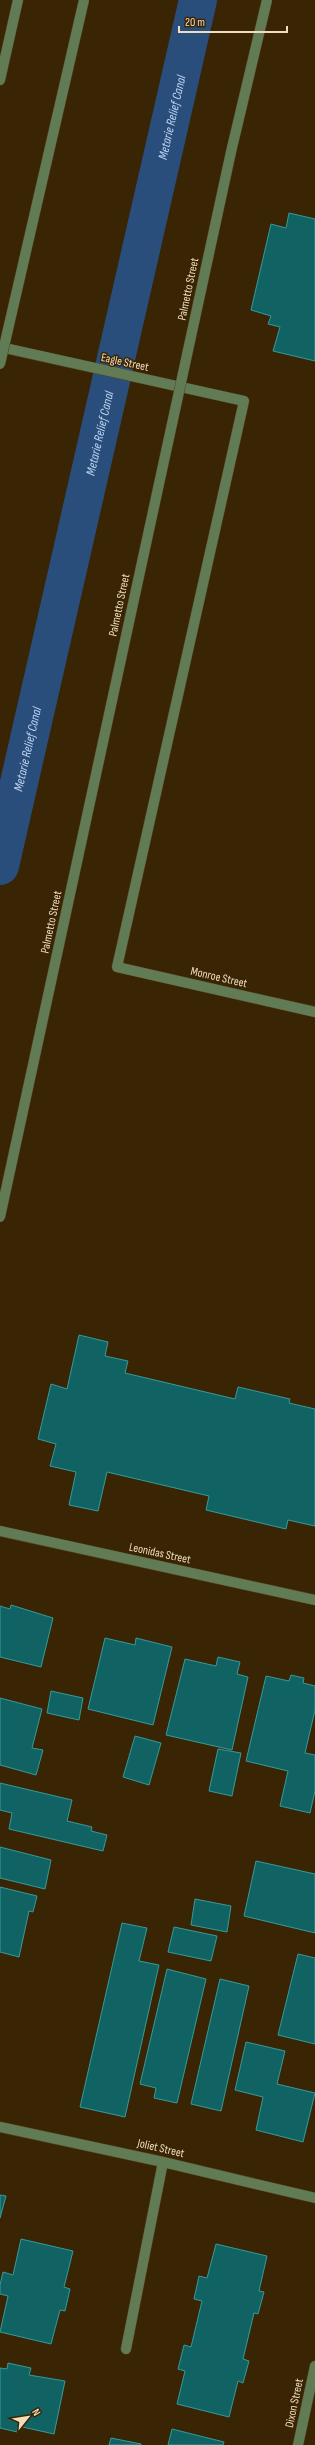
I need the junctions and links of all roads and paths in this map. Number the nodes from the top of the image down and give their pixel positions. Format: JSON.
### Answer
{"nodes":[{"id":1,"x":18,"y":0,"type":"edge"},
{"id":2,"x":84,"y":0,"type":"edge"},
{"id":3,"x":267,"y":0,"type":"edge"},
{"id":4,"x":0,"y":80,"type":"edge"},
{"id":5,"x":0,"y":347,"type":"edge"},
{"id":6,"x":0,"y":364,"type":"edge"},
{"id":7,"x":117,"y":967,"type":"joint"},
{"id":8,"x":315,"y":1012,"type":"edge"},
{"id":9,"x":0,"y":1217,"type":"edge"},
{"id":10,"x":0,"y":1531,"type":"edge"},
{"id":11,"x":315,"y":1600,"type":"edge"},
{"id":12,"x":0,"y":2127,"type":"edge"},
{"id":13,"x":163,"y":2162,"type":"junction"},
{"id":14,"x":315,"y":2198,"type":"edge"},
{"id":15,"x":126,"y":2349,"type":"dead end"},
{"id":16,"x":315,"y":2366,"type":"edge"},
{"id":17,"x":298,"y":2445,"type":"edge"}],
"edges":[{"from":1,"to":4,"type":"street"},
{"from":2,"to":6,"type":"street","bridge":true},
{"from":3,"to":9,"type":"street","name":"Palmetto Street","bridge":true},
{"from":5,"to":7,"type":"street","name":"Eagle Street"},
{"from":7,"to":8,"type":"street","name":"Monroe Street"},
{"from":10,"to":11,"type":"street","name":"Leonidas Street"},
{"from":12,"to":13,"type":"street","name":"Joliet Street"},
{"from":13,"to":14,"type":"street","name":"Joliet Street"},
{"from":13,"to":15,"type":"street"},
{"from":16,"to":17,"type":"street","name":"Dixon Street"}]}
